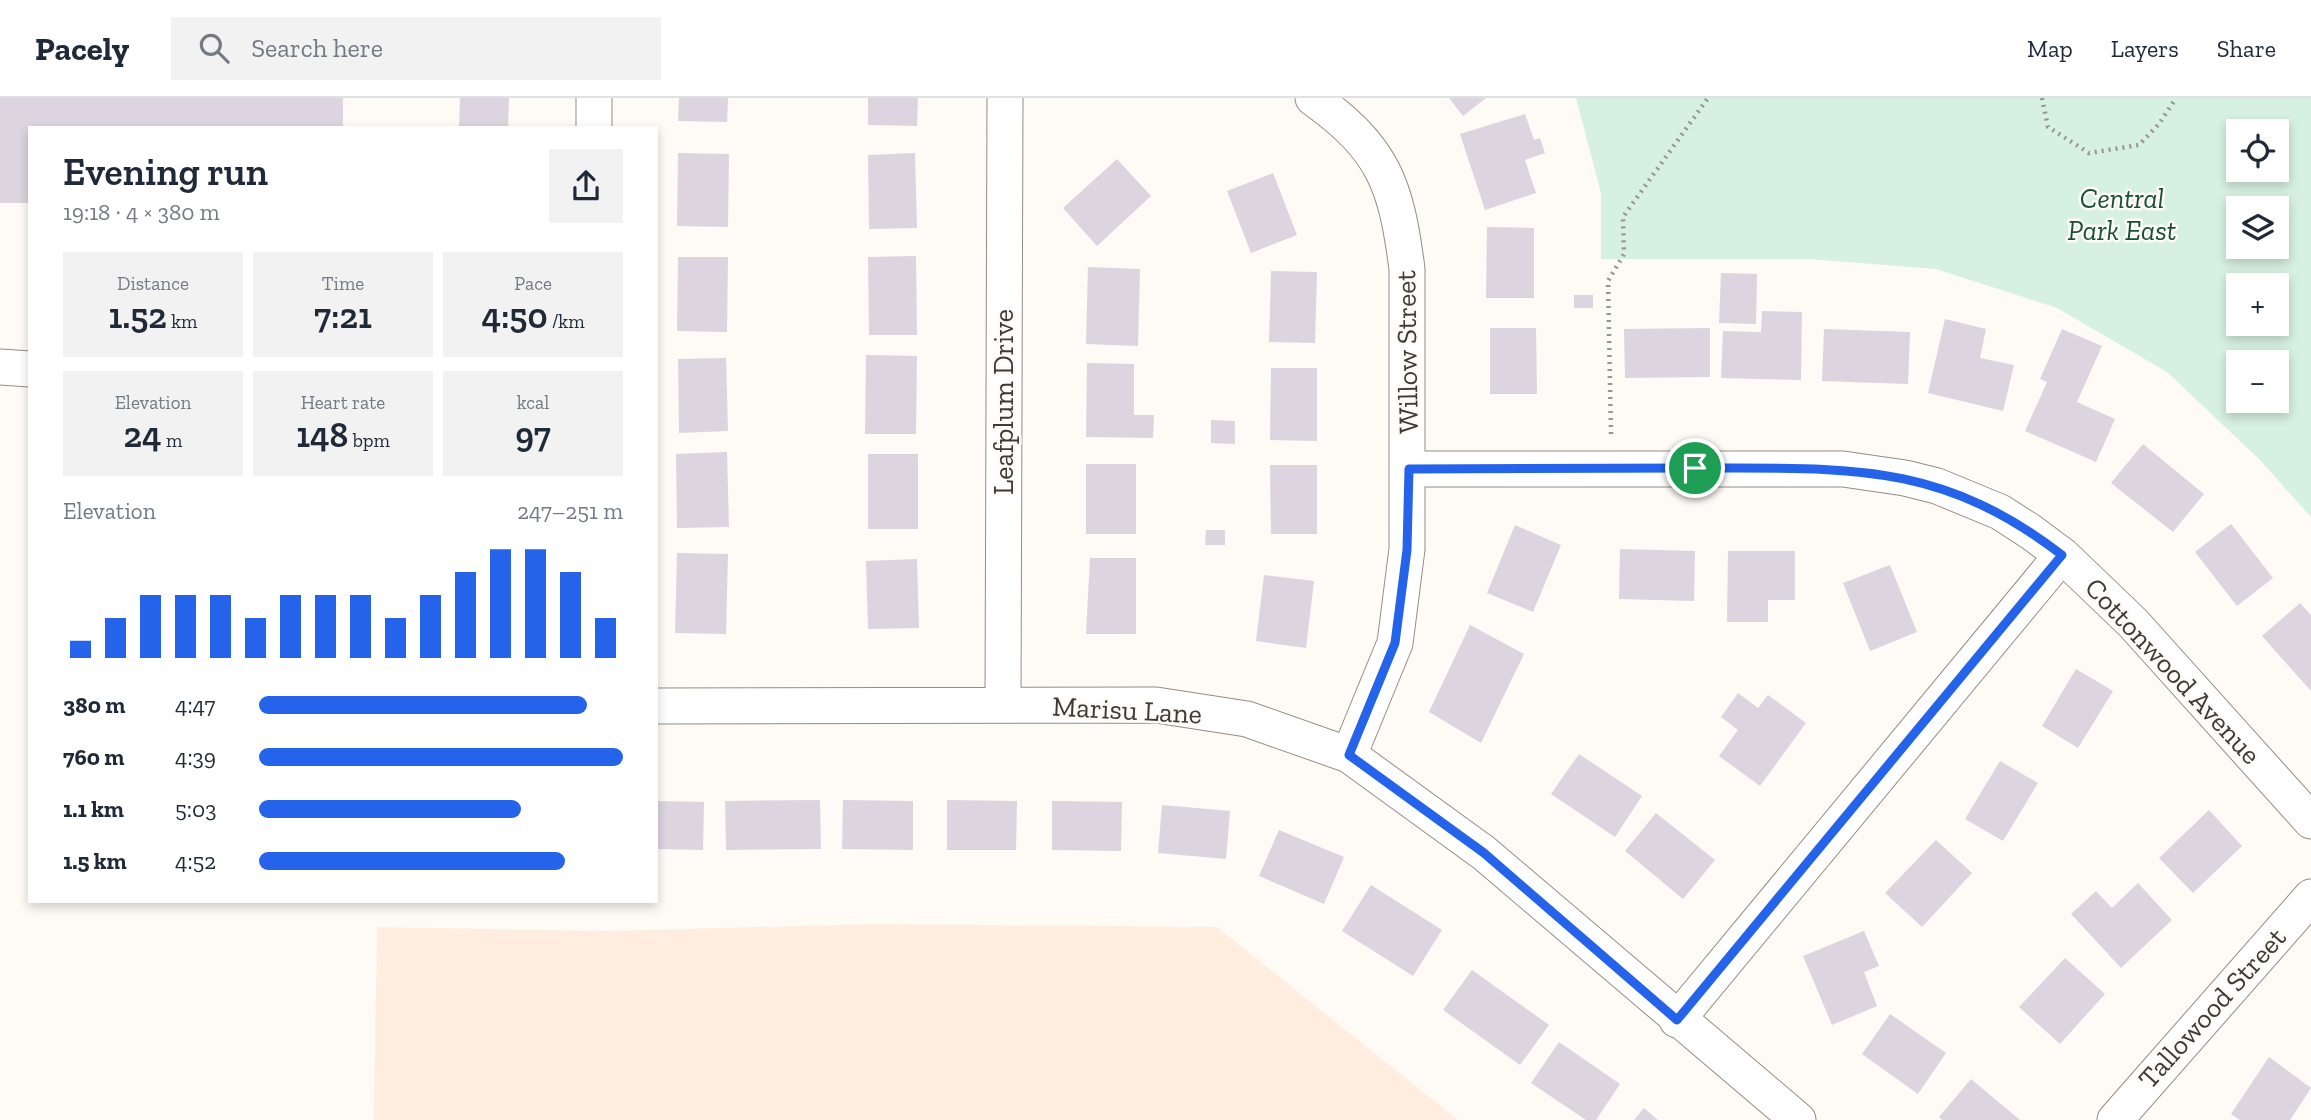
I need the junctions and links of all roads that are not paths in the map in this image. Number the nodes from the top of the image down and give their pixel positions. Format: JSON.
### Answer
{"nodes":[{"id":1,"x":594,"y":98,"type":"edge"},
{"id":2,"x":1005,"y":98,"type":"edge"},
{"id":3,"x":1313,"y":98,"type":"edge"},
{"id":4,"x":594,"y":126,"type":"edge"},
{"id":5,"x":0,"y":367,"type":"edge"},
{"id":6,"x":28,"y":369,"type":"edge"},
{"id":7,"x":1409,"y":469,"type":"junction"},
{"id":8,"x":2062,"y":555,"type":"junction"},
{"id":9,"x":1003,"y":705,"type":"junction"},
{"id":10,"x":658,"y":706,"type":"edge"},
{"id":11,"x":1349,"y":755,"type":"junction"},
{"id":12,"x":2311,"y":821,"type":"edge"},
{"id":13,"x":2311,"y":897,"type":"edge"},
{"id":14,"x":1677,"y":1020,"type":"junction"},
{"id":15,"x":1798,"y":1120,"type":"edge"},
{"id":16,"x":2115,"y":1120,"type":"edge"}],
"edges":[{"from":1,"to":4,"type":"street"},
{"from":2,"to":9,"type":"street","name":"Leafplum Drive"},
{"from":3,"to":7,"type":"street","name":"Willow Street"},
{"from":5,"to":6,"type":"street"},
{"from":7,"to":8,"type":"street","name":"Cottonwood Avenue"},
{"from":7,"to":11,"type":"street","name":"Willow Street"},
{"from":8,"to":12,"type":"street","name":"Cottonwood Avenue"},
{"from":8,"to":14,"type":"street"},
{"from":9,"to":10,"type":"street","name":"Marisu Lane"},
{"from":9,"to":11,"type":"street","name":"Marisu Lane"},
{"from":11,"to":14,"type":"street","name":"Marisu Lane"},
{"from":13,"to":16,"type":"street","name":"Tallowood Street"},
{"from":14,"to":15,"type":"street","name":"Marisu Lane"}]}
